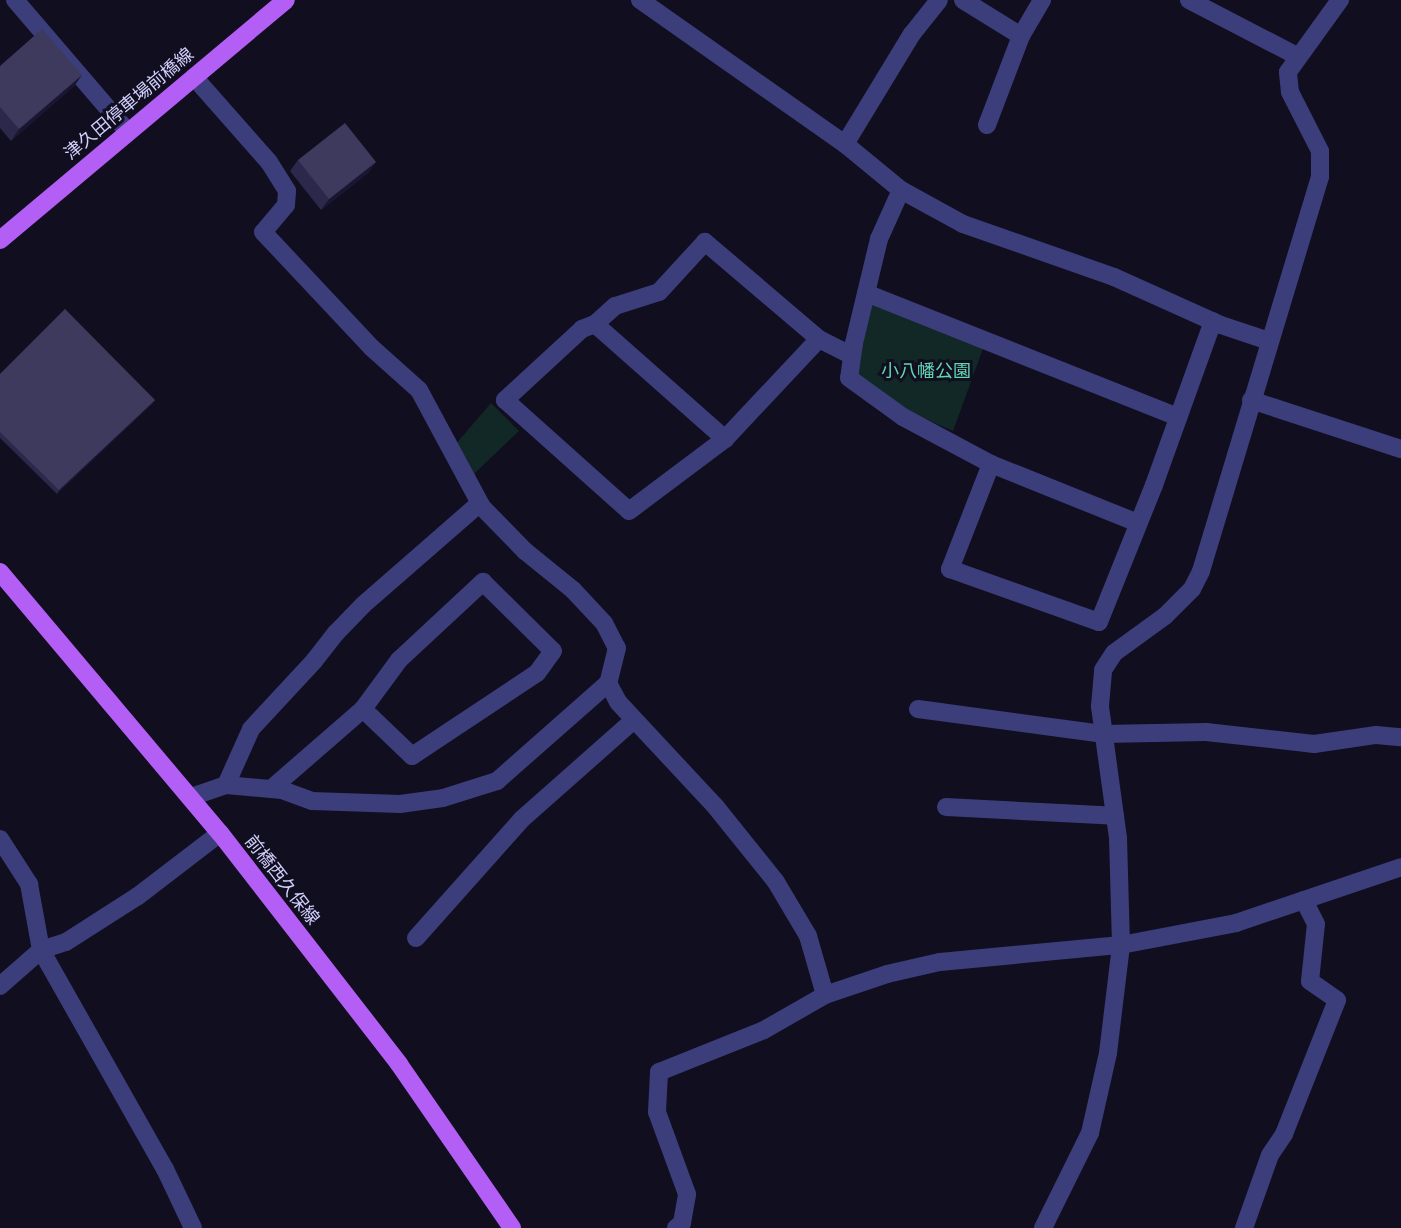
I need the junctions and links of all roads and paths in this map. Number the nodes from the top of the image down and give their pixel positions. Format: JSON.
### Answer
{"nodes":[{"id":1,"x":15,"y":0,"type":"edge"},
{"id":2,"x":286,"y":0,"type":"edge"},
{"id":3,"x":640,"y":0,"type":"edge"},
{"id":4,"x":939,"y":0,"type":"edge"},
{"id":5,"x":963,"y":0,"type":"edge"},
{"id":6,"x":1042,"y":0,"type":"edge"},
{"id":7,"x":1189,"y":0,"type":"edge"},
{"id":8,"x":1340,"y":0,"type":"edge"},
{"id":9,"x":1021,"y":36,"type":"junction"},
{"id":10,"x":1297,"y":55,"type":"junction"},
{"id":11,"x":194,"y":76,"type":"junction"},
{"id":12,"x":987,"y":124,"type":"dead end"},
{"id":13,"x":128,"y":132,"type":"junction"},
{"id":14,"x":845,"y":144,"type":"junction"},
{"id":15,"x":901,"y":190,"type":"junction"},
{"id":16,"x":0,"y":240,"type":"edge"},
{"id":17,"x":866,"y":293,"type":"junction"},
{"id":18,"x":1213,"y":321,"type":"junction"},
{"id":19,"x":595,"y":324,"type":"junction"},
{"id":20,"x":819,"y":340,"type":"junction"},
{"id":21,"x":1269,"y":341,"type":"junction"},
{"id":22,"x":851,"y":355,"type":"junction"},
{"id":23,"x":1251,"y":400,"type":"junction"},
{"id":24,"x":1178,"y":417,"type":"junction"},
{"id":25,"x":725,"y":439,"type":"junction"},
{"id":26,"x":1401,"y":449,"type":"edge"},
{"id":27,"x":991,"y":464,"type":"junction"},
{"id":28,"x":480,"y":503,"type":"junction"},
{"id":29,"x":1138,"y":523,"type":"junction"},
{"id":30,"x":0,"y":572,"type":"edge"},
{"id":31,"x":608,"y":683,"type":"junction"},
{"id":32,"x":363,"y":709,"type":"junction"},
{"id":33,"x":918,"y":709,"type":"dead end"},
{"id":34,"x":634,"y":720,"type":"junction"},
{"id":35,"x":1104,"y":734,"type":"junction"},
{"id":36,"x":1401,"y":737,"type":"edge"},
{"id":37,"x":226,"y":785,"type":"junction"},
{"id":38,"x":271,"y":789,"type":"junction"},
{"id":39,"x":191,"y":797,"type":"junction"},
{"id":40,"x":946,"y":807,"type":"dead end"},
{"id":41,"x":1115,"y":816,"type":"junction"},
{"id":42,"x":220,"y":833,"type":"junction"},
{"id":43,"x":0,"y":839,"type":"edge"},
{"id":44,"x":1401,"y":867,"type":"edge"},
{"id":45,"x":1304,"y":900,"type":"junction"},
{"id":46,"x":416,"y":938,"type":"dead end"},
{"id":47,"x":1121,"y":945,"type":"junction"},
{"id":48,"x":41,"y":950,"type":"junction"},
{"id":49,"x":0,"y":986,"type":"edge"},
{"id":50,"x":825,"y":995,"type":"junction"},
{"id":51,"x":193,"y":1228,"type":"edge"},
{"id":52,"x":512,"y":1228,"type":"edge"},
{"id":53,"x":676,"y":1228,"type":"edge"},
{"id":54,"x":1043,"y":1228,"type":"edge"},
{"id":55,"x":1244,"y":1228,"type":"edge"}],
"edges":[{"from":1,"to":13,"type":"street"},
{"from":2,"to":11,"type":"main road","name":"津久田停車場前橋線"},
{"from":3,"to":14,"type":"street"},
{"from":4,"to":14,"type":"street"},
{"from":5,"to":9,"type":"street"},
{"from":6,"to":9,"type":"street"},
{"from":7,"to":10,"type":"street"},
{"from":8,"to":10,"type":"street"},
{"from":9,"to":12,"type":"street"},
{"from":10,"to":21,"type":"street"},
{"from":11,"to":13,"type":"main road","name":"津久田停車場前橋線"},
{"from":11,"to":28,"type":"street"},
{"from":13,"to":16,"type":"main road","name":"津久田停車場前橋線"},
{"from":14,"to":15,"type":"street"},
{"from":15,"to":17,"type":"street"},
{"from":15,"to":18,"type":"street"},
{"from":17,"to":22,"type":"street"},
{"from":17,"to":24,"type":"street"},
{"from":18,"to":21,"type":"street"},
{"from":18,"to":24,"type":"street"},
{"from":19,"to":20,"type":"street"},
{"from":19,"to":25,"type":"street"},
{"from":19,"to":25,"type":"street"},
{"from":20,"to":22,"type":"street"},
{"from":20,"to":25,"type":"street"},
{"from":21,"to":23,"type":"street"},
{"from":22,"to":27,"type":"street"},
{"from":23,"to":26,"type":"street"},
{"from":23,"to":35,"type":"street"},
{"from":24,"to":29,"type":"street"},
{"from":27,"to":29,"type":"street"},
{"from":27,"to":29,"type":"street"},
{"from":28,"to":31,"type":"street"},
{"from":28,"to":37,"type":"street"},
{"from":30,"to":39,"type":"main road","name":"前橋西久保線"},
{"from":31,"to":34,"type":"street"},
{"from":31,"to":38,"type":"street"},
{"from":32,"to":32,"type":"street"},
{"from":32,"to":38,"type":"street"},
{"from":33,"to":35,"type":"street"},
{"from":34,"to":46,"type":"street"},
{"from":34,"to":50,"type":"street"},
{"from":35,"to":36,"type":"street"},
{"from":35,"to":41,"type":"street"},
{"from":37,"to":38,"type":"street"},
{"from":37,"to":39,"type":"street"},
{"from":39,"to":42,"type":"main road","name":"前橋西久保線"},
{"from":40,"to":41,"type":"street"},
{"from":41,"to":47,"type":"street"},
{"from":42,"to":48,"type":"street"},
{"from":42,"to":52,"type":"main road","name":"前橋西久保線"},
{"from":43,"to":48,"type":"street"},
{"from":44,"to":45,"type":"street"},
{"from":45,"to":47,"type":"street"},
{"from":45,"to":55,"type":"street"},
{"from":47,"to":50,"type":"street"},
{"from":47,"to":54,"type":"street"},
{"from":48,"to":49,"type":"street"},
{"from":48,"to":51,"type":"street"},
{"from":50,"to":53,"type":"street"}]}
